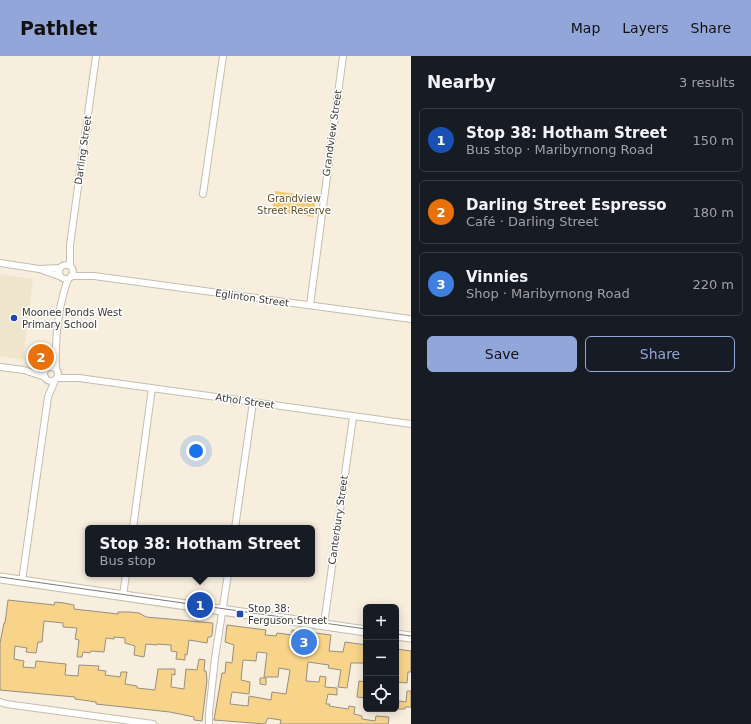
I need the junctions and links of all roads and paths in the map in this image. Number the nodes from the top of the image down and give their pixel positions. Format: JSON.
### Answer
{"nodes":[{"id":1,"x":96,"y":56,"type":"edge"},
{"id":2,"x":223,"y":56,"type":"edge"},
{"id":3,"x":343,"y":56,"type":"edge"},
{"id":4,"x":203,"y":194,"type":"dead end"},
{"id":5,"x":70,"y":245,"type":"junction"},
{"id":6,"x":0,"y":263,"type":"edge"},
{"id":7,"x":61,"y":267,"type":"junction"},
{"id":8,"x":39,"y":268,"type":"junction"},
{"id":9,"x":71,"y":268,"type":"junction"},
{"id":10,"x":94,"y":276,"type":"junction"},
{"id":11,"x":65,"y":277,"type":"junction"},
{"id":12,"x":310,"y":306,"type":"junction"},
{"id":13,"x":411,"y":319,"type":"edge"},
{"id":14,"x":55,"y":348,"type":"junction"},
{"id":15,"x":0,"y":367,"type":"edge"},
{"id":16,"x":48,"y":368,"type":"junction"},
{"id":17,"x":24,"y":370,"type":"junction"},
{"id":18,"x":57,"y":370,"type":"junction"},
{"id":19,"x":46,"y":378,"type":"junction"},
{"id":20,"x":79,"y":378,"type":"junction"},
{"id":21,"x":56,"y":379,"type":"junction"},
{"id":22,"x":152,"y":388,"type":"junction"},
{"id":23,"x":48,"y":397,"type":"junction"},
{"id":24,"x":253,"y":402,"type":"junction"},
{"id":25,"x":353,"y":417,"type":"junction"},
{"id":26,"x":411,"y":424,"type":"edge"},
{"id":27,"x":133,"y":525,"type":"edge"},
{"id":28,"x":235,"y":525,"type":"edge"},
{"id":29,"x":126,"y":577,"type":"edge"},
{"id":30,"x":228,"y":577,"type":"edge"},
{"id":31,"x":0,"y":580,"type":"edge"},
{"id":32,"x":22,"y":581,"type":"junction"},
{"id":33,"x":123,"y":596,"type":"junction"},
{"id":34,"x":222,"y":610,"type":"junction"},
{"id":35,"x":324,"y":624,"type":"junction"},
{"id":36,"x":363,"y":630,"type":"edge"},
{"id":37,"x":399,"y":635,"type":"edge"},
{"id":38,"x":411,"y":637,"type":"edge"},
{"id":39,"x":2,"y":703,"type":"edge"},
{"id":40,"x":209,"y":713,"type":"junction"},
{"id":41,"x":153,"y":724,"type":"edge"},
{"id":42,"x":205,"y":724,"type":"edge"},
{"id":43,"x":209,"y":724,"type":"edge"}],
"edges":[{"from":1,"to":5,"type":"street","name":"Darling Street"},
{"from":2,"to":4,"type":"street"},
{"from":3,"to":12,"type":"street","name":"Grandview Street"},
{"from":5,"to":7,"type":"street","name":"Darling Street"},
{"from":5,"to":9,"type":"street","name":"Darling Street"},
{"from":6,"to":8,"type":"street","name":"Eglinton Street"},
{"from":7,"to":8,"type":"street","name":"Eglinton Street"},
{"from":7,"to":9,"type":"street","name":"Eglinton Street"},
{"from":7,"to":11,"type":"street","name":"Darling Street"},
{"from":8,"to":11,"type":"street","name":"Eglinton Street"},
{"from":9,"to":10,"type":"street","name":"Eglinton Street"},
{"from":9,"to":11,"type":"street","name":"Darling Street"},
{"from":10,"to":11,"type":"street","name":"Eglinton Street"},
{"from":10,"to":12,"type":"street","name":"Eglinton Street"},
{"from":11,"to":14,"type":"street"},
{"from":12,"to":13,"type":"street","name":"Eglinton Street"},
{"from":14,"to":16,"type":"street"},
{"from":14,"to":18,"type":"street"},
{"from":15,"to":17,"type":"street"},
{"from":16,"to":17,"type":"street"},
{"from":16,"to":18,"type":"street"},
{"from":16,"to":19,"type":"street"},
{"from":17,"to":19,"type":"street"},
{"from":18,"to":20,"type":"street","name":"Athol Street"},
{"from":18,"to":21,"type":"street"},
{"from":19,"to":21,"type":"street"},
{"from":19,"to":23,"type":"street"},
{"from":20,"to":21,"type":"street","name":"Athol Street"},
{"from":20,"to":22,"type":"street","name":"Athol Street"},
{"from":21,"to":23,"type":"street"},
{"from":22,"to":24,"type":"street","name":"Athol Street"},
{"from":22,"to":27,"type":"street"},
{"from":23,"to":32,"type":"street"},
{"from":24,"to":25,"type":"street","name":"Athol Street"},
{"from":24,"to":28,"type":"street"},
{"from":25,"to":26,"type":"street","name":"Athol Street"},
{"from":25,"to":35,"type":"street","name":"Canterbury Street"},
{"from":29,"to":33,"type":"street"},
{"from":30,"to":34,"type":"street"},
{"from":31,"to":32,"type":"main road"},
{"from":32,"to":33,"type":"main road"},
{"from":33,"to":34,"type":"main road"},
{"from":34,"to":35,"type":"main road"},
{"from":34,"to":40,"type":"street"},
{"from":35,"to":36,"type":"main road"},
{"from":37,"to":38,"type":"main road"},
{"from":39,"to":41,"type":"street"},
{"from":40,"to":42,"type":"street"},
{"from":40,"to":43,"type":"street"}]}
